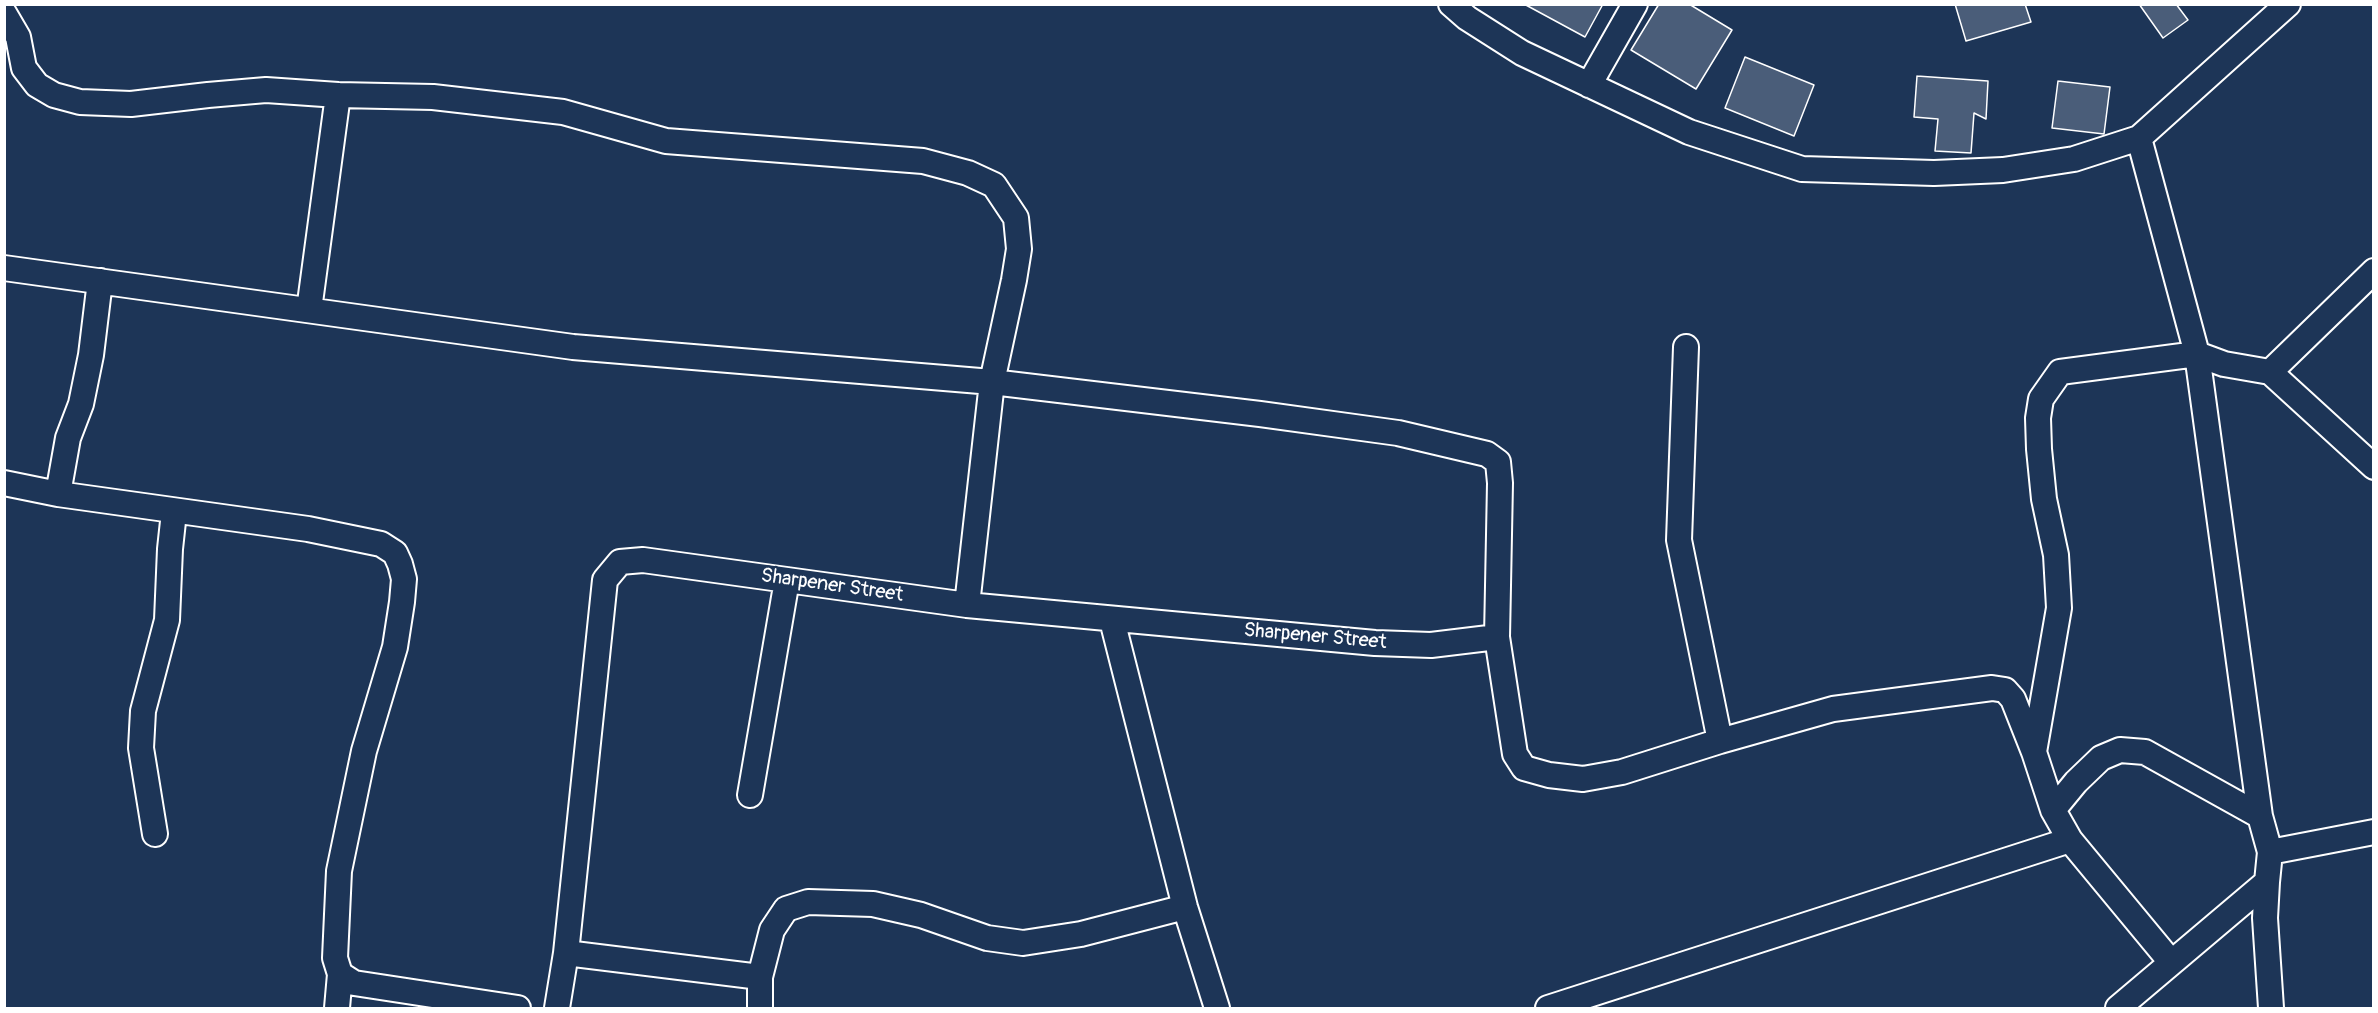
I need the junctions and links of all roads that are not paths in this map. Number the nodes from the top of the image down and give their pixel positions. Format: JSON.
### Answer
{"nodes":[{"id":1,"x":19,"y":4,"type":"edge"},
{"id":2,"x":1450,"y":4,"type":"edge"},
{"id":3,"x":1635,"y":4,"type":"edge"},
{"id":4,"x":2288,"y":4,"type":"edge"},
{"id":5,"x":4,"y":13,"type":"edge"},
{"id":6,"x":18,"y":37,"type":"junction"},
{"id":7,"x":1589,"y":85,"type":"junction"},
{"id":8,"x":338,"y":95,"type":"junction"},
{"id":9,"x":2139,"y":138,"type":"junction"},
{"id":10,"x":4,"y":268,"type":"edge"},
{"id":11,"x":2373,"y":271,"type":"edge"},
{"id":12,"x":100,"y":281,"type":"junction"},
{"id":13,"x":309,"y":310,"type":"junction"},
{"id":14,"x":1686,"y":347,"type":"dead end"},
{"id":15,"x":2197,"y":354,"type":"junction"},
{"id":16,"x":2270,"y":372,"type":"junction"},
{"id":17,"x":992,"y":382,"type":"junction"},
{"id":18,"x":2373,"y":466,"type":"edge"},
{"id":19,"x":4,"y":483,"type":"edge"},
{"id":20,"x":58,"y":494,"type":"junction"},
{"id":21,"x":174,"y":512,"type":"junction"},
{"id":22,"x":787,"y":580,"type":"junction"},
{"id":23,"x":967,"y":606,"type":"junction"},
{"id":24,"x":1112,"y":620,"type":"junction"},
{"id":25,"x":1497,"y":637,"type":"junction"},
{"id":26,"x":1720,"y":741,"type":"junction"},
{"id":27,"x":2034,"y":752,"type":"junction"},
{"id":28,"x":750,"y":795,"type":"dead end"},
{"id":29,"x":2053,"y":810,"type":"junction"},
{"id":30,"x":2260,"y":816,"type":"junction"},
{"id":31,"x":2373,"y":832,"type":"edge"},
{"id":32,"x":155,"y":834,"type":"dead end"},
{"id":33,"x":2070,"y":840,"type":"junction"},
{"id":34,"x":2270,"y":852,"type":"junction"},
{"id":35,"x":2267,"y":882,"type":"junction"},
{"id":36,"x":1185,"y":907,"type":"junction"},
{"id":37,"x":566,"y":953,"type":"junction"},
{"id":38,"x":2171,"y":962,"type":"junction"},
{"id":39,"x":340,"y":974,"type":"junction"},
{"id":40,"x":760,"y":976,"type":"junction"},
{"id":41,"x":337,"y":1008,"type":"edge"},
{"id":42,"x":518,"y":1008,"type":"edge"},
{"id":43,"x":557,"y":1008,"type":"edge"},
{"id":44,"x":760,"y":1008,"type":"edge"},
{"id":45,"x":1217,"y":1008,"type":"edge"},
{"id":46,"x":1548,"y":1008,"type":"edge"},
{"id":47,"x":2118,"y":1008,"type":"edge"},
{"id":48,"x":2271,"y":1008,"type":"edge"}],
"edges":[{"from":1,"to":6,"type":"street"},
{"from":2,"to":7,"type":"street"},
{"from":3,"to":7,"type":"street"},
{"from":4,"to":9,"type":"street"},
{"from":5,"to":6,"type":"street"},
{"from":6,"to":8,"type":"street"},
{"from":7,"to":9,"type":"street"},
{"from":8,"to":13,"type":"street"},
{"from":8,"to":17,"type":"street"},
{"from":9,"to":15,"type":"street"},
{"from":10,"to":12,"type":"street"},
{"from":11,"to":16,"type":"street"},
{"from":12,"to":13,"type":"street"},
{"from":12,"to":20,"type":"street"},
{"from":13,"to":17,"type":"street"},
{"from":14,"to":26,"type":"street"},
{"from":15,"to":16,"type":"street"},
{"from":15,"to":27,"type":"street"},
{"from":15,"to":30,"type":"street"},
{"from":16,"to":18,"type":"street"},
{"from":17,"to":23,"type":"street"},
{"from":17,"to":25,"type":"street"},
{"from":19,"to":20,"type":"street"},
{"from":20,"to":21,"type":"street"},
{"from":21,"to":32,"type":"street"},
{"from":21,"to":39,"type":"street"},
{"from":22,"to":23,"type":"street","name":"Sharpener Street"},
{"from":22,"to":28,"type":"street"},
{"from":22,"to":37,"type":"street","name":"Sharpener Street"},
{"from":23,"to":24,"type":"street","name":"Sharpener Street"},
{"from":24,"to":25,"type":"street","name":"Sharpener Street"},
{"from":24,"to":36,"type":"street"},
{"from":25,"to":26,"type":"street"},
{"from":26,"to":27,"type":"street"},
{"from":27,"to":29,"type":"street"},
{"from":29,"to":30,"type":"street"},
{"from":29,"to":33,"type":"street"},
{"from":30,"to":34,"type":"street"},
{"from":31,"to":34,"type":"street"},
{"from":33,"to":38,"type":"street"},
{"from":33,"to":46,"type":"street"},
{"from":34,"to":35,"type":"street"},
{"from":35,"to":38,"type":"street"},
{"from":35,"to":48,"type":"street"},
{"from":36,"to":40,"type":"street"},
{"from":36,"to":45,"type":"street"},
{"from":37,"to":40,"type":"street"},
{"from":37,"to":43,"type":"street","name":"Sharpener Street"},
{"from":38,"to":47,"type":"street"},
{"from":39,"to":41,"type":"street"},
{"from":39,"to":42,"type":"street"},
{"from":40,"to":44,"type":"street"}]}
